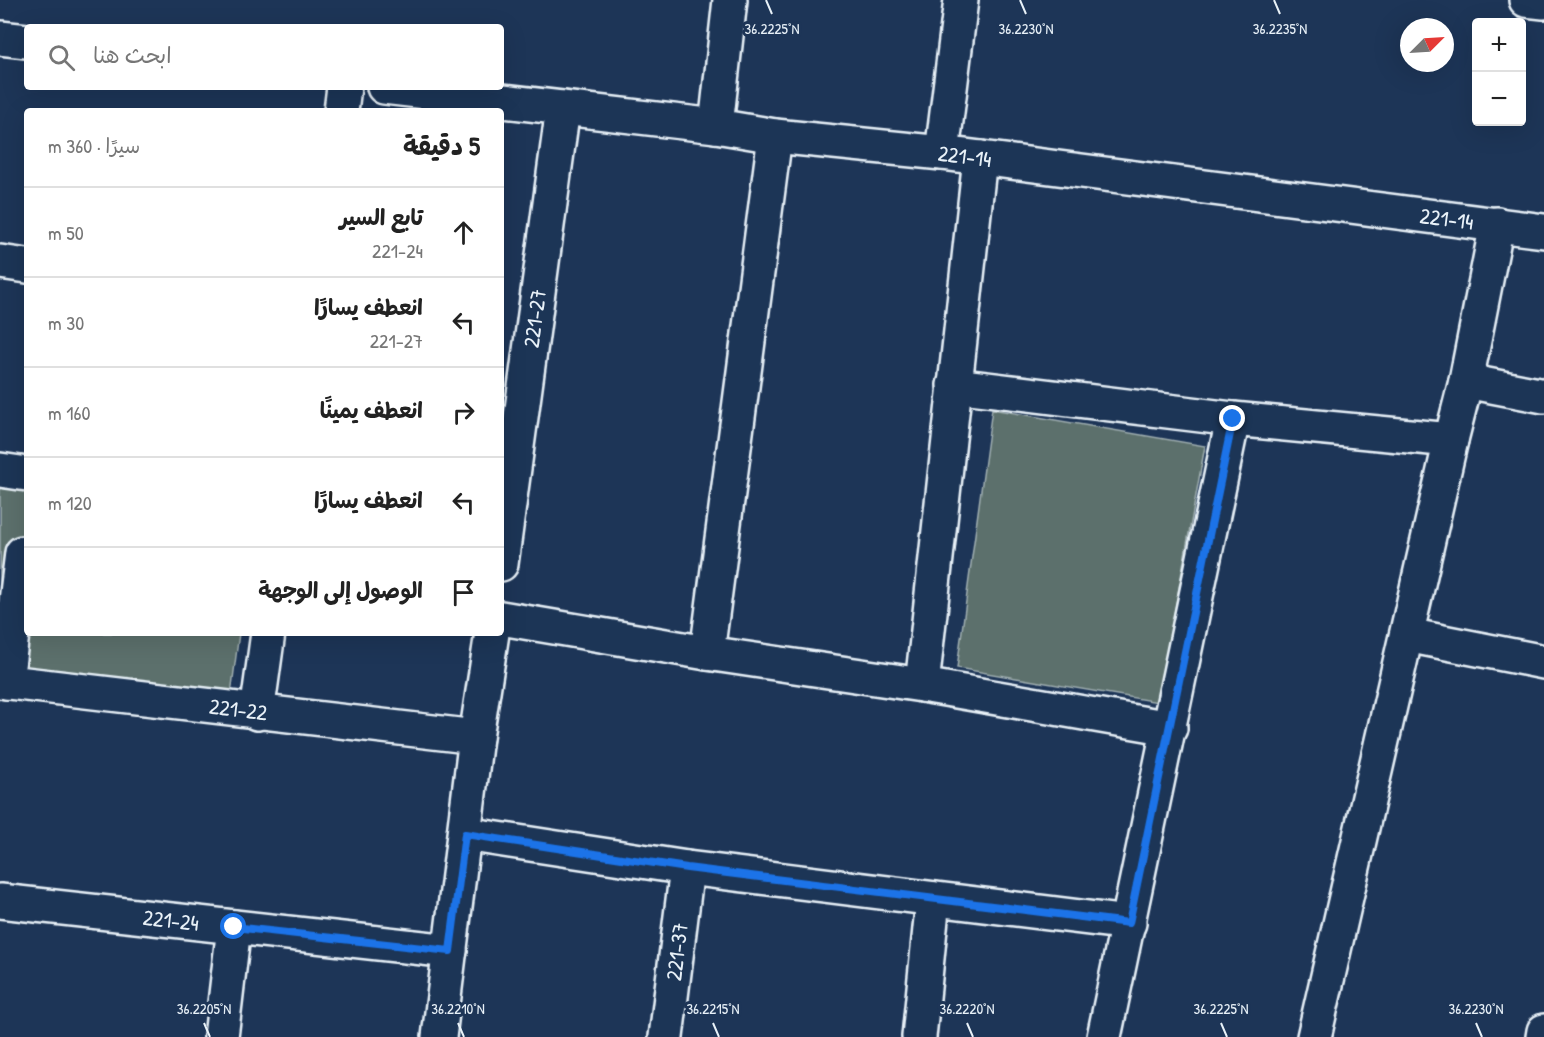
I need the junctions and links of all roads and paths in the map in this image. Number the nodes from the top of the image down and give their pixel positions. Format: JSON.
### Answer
{"nodes":[{"id":1,"x":730,"y":0,"type":"edge"},
{"id":2,"x":961,"y":0,"type":"edge"},
{"id":3,"x":1526,"y":0,"type":"edge"},
{"id":4,"x":1544,"y":2,"type":"edge"},
{"id":5,"x":0,"y":38,"type":"edge"},
{"id":6,"x":24,"y":42,"type":"edge"},
{"id":7,"x":344,"y":90,"type":"edge"},
{"id":8,"x":409,"y":90,"type":"edge"},
{"id":9,"x":341,"y":108,"type":"edge"},
{"id":10,"x":562,"y":108,"type":"junction"},
{"id":11,"x":716,"y":126,"type":"junction"},
{"id":12,"x":775,"y":136,"type":"junction"},
{"id":13,"x":942,"y":153,"type":"junction"},
{"id":14,"x":980,"y":158,"type":"junction"},
{"id":15,"x":1497,"y":224,"type":"junction"},
{"id":16,"x":1544,"y":231,"type":"edge"},
{"id":17,"x":0,"y":262,"type":"edge"},
{"id":18,"x":24,"y":266,"type":"edge"},
{"id":19,"x":1466,"y":381,"type":"junction"},
{"id":20,"x":954,"y":386,"type":"junction"},
{"id":21,"x":1544,"y":396,"type":"edge"},
{"id":22,"x":1233,"y":419,"type":"junction"},
{"id":23,"x":1451,"y":440,"type":"junction"},
{"id":24,"x":0,"y":470,"type":"edge"},
{"id":25,"x":24,"y":474,"type":"edge"},
{"id":26,"x":504,"y":542,"type":"edge"},
{"id":27,"x":22,"y":553,"type":"dead end"},
{"id":28,"x":504,"y":619,"type":"edge"},
{"id":29,"x":1407,"y":635,"type":"junction"},
{"id":30,"x":268,"y":636,"type":"edge"},
{"id":31,"x":492,"y":636,"type":"edge"},
{"id":32,"x":707,"y":653,"type":"junction"},
{"id":33,"x":1544,"y":662,"type":"edge"},
{"id":34,"x":3,"y":682,"type":"edge"},
{"id":35,"x":922,"y":685,"type":"junction"},
{"id":36,"x":257,"y":713,"type":"junction"},
{"id":37,"x":1170,"y":728,"type":"junction"},
{"id":38,"x":476,"y":737,"type":"junction"},
{"id":39,"x":465,"y":834,"type":"junction"},
{"id":40,"x":687,"y":868,"type":"junction"},
{"id":41,"x":933,"y":899,"type":"junction"},
{"id":42,"x":0,"y":901,"type":"edge"},
{"id":43,"x":1129,"y":923,"type":"junction"},
{"id":44,"x":234,"y":927,"type":"junction"},
{"id":45,"x":450,"y":951,"type":"junction"},
{"id":46,"x":1544,"y":1031,"type":"edge"},
{"id":47,"x":221,"y":1037,"type":"edge"},
{"id":48,"x":439,"y":1037,"type":"edge"},
{"id":49,"x":666,"y":1037,"type":"edge"},
{"id":50,"x":919,"y":1037,"type":"edge"},
{"id":51,"x":1104,"y":1037,"type":"edge"},
{"id":52,"x":1314,"y":1037,"type":"edge"},
{"id":53,"x":1543,"y":1037,"type":"edge"}],
"edges":[{"from":1,"to":11,"type":"street"},
{"from":2,"to":13,"type":"street"},
{"from":3,"to":4,"type":"street"},
{"from":5,"to":6,"type":"street"},
{"from":7,"to":9,"type":"street"},
{"from":8,"to":10,"type":"street","name":"221-14"},
{"from":10,"to":11,"type":"street","name":"221-14"},
{"from":10,"to":26,"type":"street","name":"221-27"},
{"from":11,"to":12,"type":"street","name":"221-14"},
{"from":12,"to":13,"type":"street","name":"221-14"},
{"from":12,"to":32,"type":"street"},
{"from":13,"to":14,"type":"street","name":"221-14"},
{"from":14,"to":15,"type":"street","name":"221-14"},
{"from":14,"to":20,"type":"street"},
{"from":15,"to":16,"type":"street","name":"221-14"},
{"from":15,"to":19,"type":"street"},
{"from":17,"to":18,"type":"street"},
{"from":19,"to":21,"type":"street"},
{"from":19,"to":23,"type":"street"},
{"from":20,"to":22,"type":"street"},
{"from":20,"to":35,"type":"street"},
{"from":22,"to":23,"type":"street"},
{"from":22,"to":37,"type":"street"},
{"from":23,"to":29,"type":"street"},
{"from":24,"to":25,"type":"street"},
{"from":27,"to":34,"type":"street"},
{"from":28,"to":32,"type":"street"},
{"from":29,"to":33,"type":"street"},
{"from":29,"to":52,"type":"street"},
{"from":30,"to":36,"type":"street"},
{"from":31,"to":38,"type":"street"},
{"from":32,"to":35,"type":"street"},
{"from":34,"to":36,"type":"street","name":"221-22"},
{"from":35,"to":37,"type":"street"},
{"from":36,"to":38,"type":"street","name":"221-22"},
{"from":37,"to":43,"type":"street"},
{"from":38,"to":39,"type":"street"},
{"from":39,"to":40,"type":"street"},
{"from":39,"to":45,"type":"street"},
{"from":40,"to":41,"type":"street"},
{"from":40,"to":49,"type":"street","name":"221-37"},
{"from":41,"to":43,"type":"street"},
{"from":41,"to":50,"type":"street"},
{"from":42,"to":44,"type":"street","name":"221-24"},
{"from":43,"to":51,"type":"street"},
{"from":44,"to":45,"type":"street","name":"221-24"},
{"from":44,"to":47,"type":"street"},
{"from":45,"to":48,"type":"street"},
{"from":46,"to":53,"type":"street"}]}
